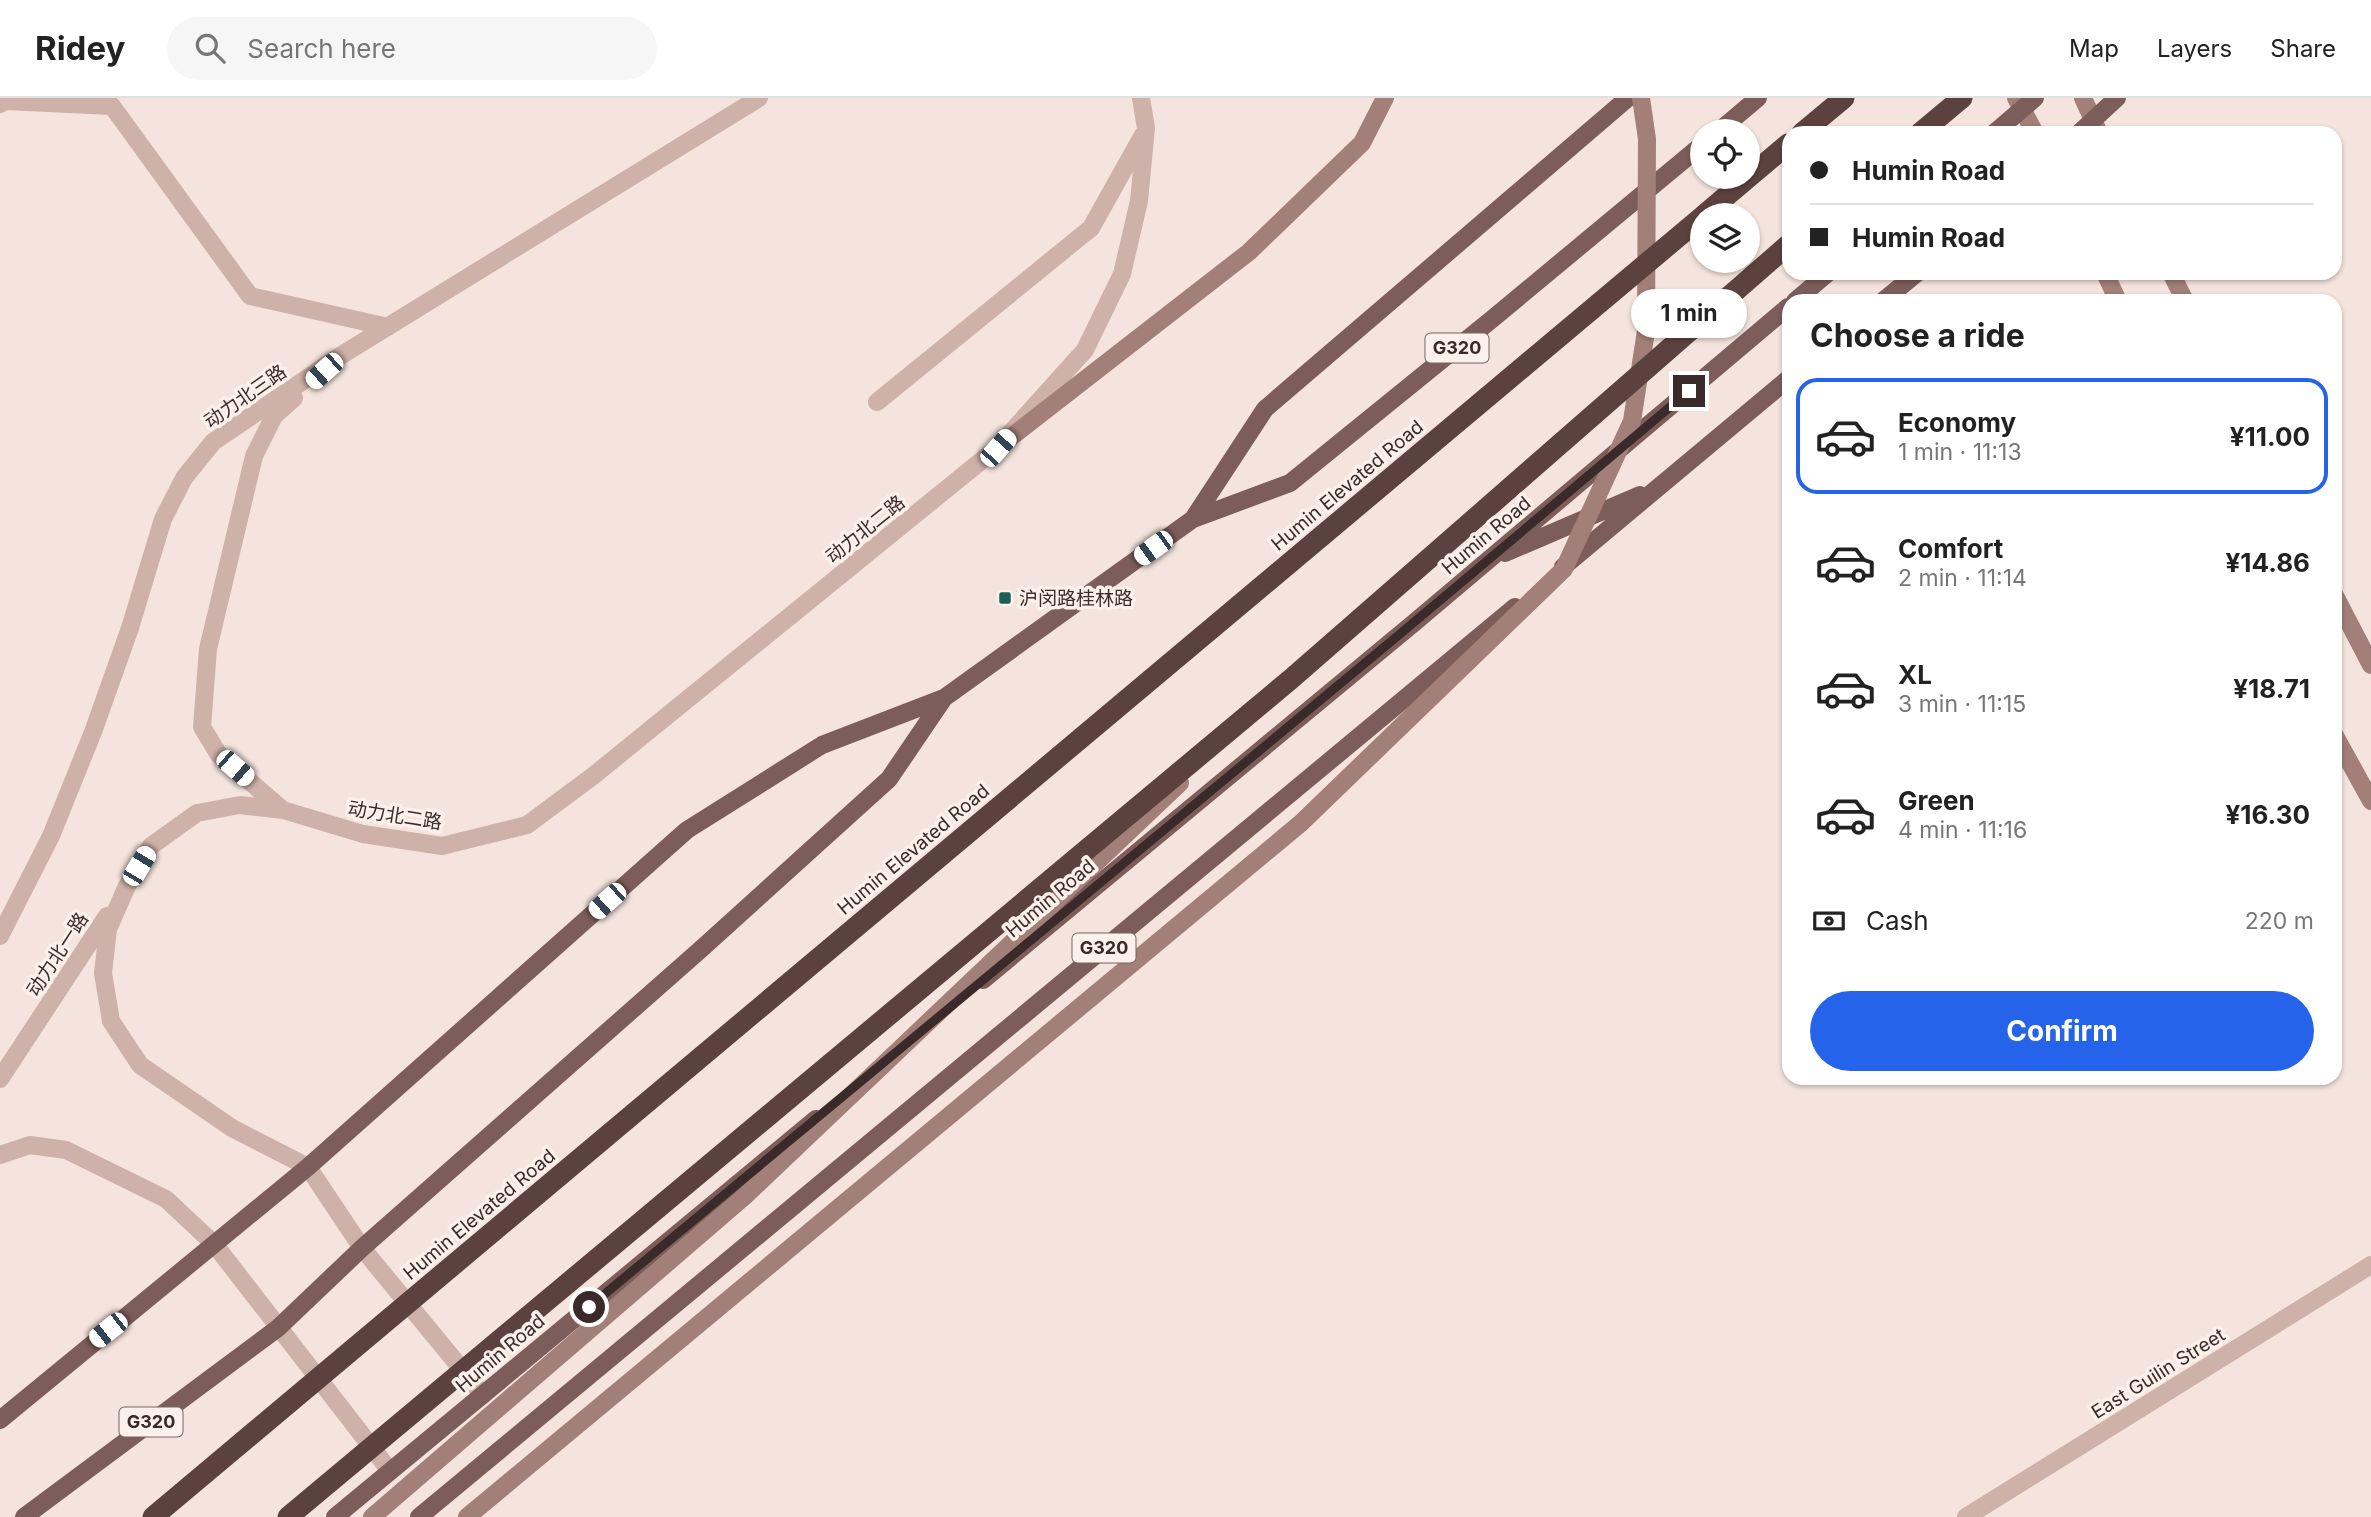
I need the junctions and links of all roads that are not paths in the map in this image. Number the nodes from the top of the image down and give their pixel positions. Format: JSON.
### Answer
{"nodes":[{"id":1,"x":759,"y":98,"type":"edge"},
{"id":2,"x":1141,"y":98,"type":"edge"},
{"id":3,"x":1152,"y":98,"type":"edge"},
{"id":4,"x":1385,"y":98,"type":"edge"},
{"id":5,"x":1628,"y":98,"type":"edge"},
{"id":6,"x":1641,"y":98,"type":"edge"},
{"id":7,"x":1758,"y":98,"type":"edge"},
{"id":8,"x":1844,"y":98,"type":"edge"},
{"id":9,"x":1962,"y":98,"type":"edge"},
{"id":10,"x":2083,"y":98,"type":"edge"},
{"id":11,"x":2117,"y":98,"type":"edge"},
{"id":12,"x":2024,"y":102,"type":"edge"},
{"id":13,"x":0,"y":104,"type":"edge"},
{"id":14,"x":1733,"y":119,"type":"edge"},
{"id":15,"x":1810,"y":126,"type":"edge"},
{"id":16,"x":1928,"y":126,"type":"edge"},
{"id":17,"x":2001,"y":126,"type":"edge"},
{"id":18,"x":2033,"y":126,"type":"edge"},
{"id":19,"x":2096,"y":126,"type":"edge"},
{"id":20,"x":1146,"y":128,"type":"junction"},
{"id":21,"x":1782,"y":149,"type":"edge"},
{"id":22,"x":1690,"y":155,"type":"edge"},
{"id":23,"x":1718,"y":203,"type":"edge"},
{"id":24,"x":1690,"y":227,"type":"edge"},
{"id":25,"x":1782,"y":250,"type":"edge"},
{"id":26,"x":1820,"y":280,"type":"edge"},
{"id":27,"x":1908,"y":280,"type":"edge"},
{"id":28,"x":1804,"y":294,"type":"edge"},
{"id":29,"x":1892,"y":294,"type":"edge"},
{"id":30,"x":1782,"y":312,"type":"edge"},
{"id":31,"x":388,"y":327,"type":"junction"},
{"id":32,"x":340,"y":356,"type":"junction"},
{"id":33,"x":1782,"y":384,"type":"edge"},
{"id":34,"x":877,"y":402,"type":"dead end"},
{"id":35,"x":998,"y":448,"type":"junction"},
{"id":36,"x":1659,"y":487,"type":"junction"},
{"id":37,"x":1193,"y":519,"type":"junction"},
{"id":38,"x":1489,"y":560,"type":"junction"},
{"id":39,"x":2342,"y":609,"type":"edge"},
{"id":40,"x":2371,"y":665,"type":"edge"},
{"id":41,"x":1291,"y":679,"type":"junction"},
{"id":42,"x":944,"y":698,"type":"junction"},
{"id":43,"x":2342,"y":748,"type":"edge"},
{"id":44,"x":2371,"y":801,"type":"edge"},
{"id":45,"x":284,"y":810,"type":"junction"},
{"id":46,"x":127,"y":886,"type":"junction"},
{"id":47,"x":0,"y":936,"type":"edge"},
{"id":48,"x":0,"y":1080,"type":"edge"},
{"id":49,"x":0,"y":1155,"type":"edge"},
{"id":50,"x":308,"y":1167,"type":"junction"},
{"id":51,"x":215,"y":1245,"type":"junction"},
{"id":52,"x":362,"y":1248,"type":"junction"},
{"id":53,"x":2371,"y":1265,"type":"edge"},
{"id":54,"x":278,"y":1328,"type":"junction"},
{"id":55,"x":483,"y":1395,"type":"junction"},
{"id":56,"x":0,"y":1420,"type":"edge"},
{"id":57,"x":390,"y":1471,"type":"junction"},
{"id":58,"x":24,"y":1517,"type":"edge"},
{"id":59,"x":153,"y":1517,"type":"edge"},
{"id":60,"x":288,"y":1517,"type":"edge"},
{"id":61,"x":335,"y":1517,"type":"edge"},
{"id":62,"x":372,"y":1517,"type":"edge"},
{"id":63,"x":419,"y":1517,"type":"edge"},
{"id":64,"x":467,"y":1517,"type":"edge"},
{"id":65,"x":1966,"y":1517,"type":"edge"}],
"edges":[{"from":1,"to":31,"type":"street","name":"动力北三路"},
{"from":2,"to":20,"type":"street"},
{"from":3,"to":20,"type":"street"},
{"from":4,"to":35,"type":"main road"},
{"from":5,"to":37,"type":"main road","number":"G320"},
{"from":6,"to":64,"type":"main road","bridge":true},
{"from":7,"to":14,"type":"main road"},
{"from":8,"to":15,"type":"highway"},
{"from":9,"to":16,"type":"highway"},
{"from":10,"to":19,"type":"main road"},
{"from":11,"to":19,"type":"main road"},
{"from":12,"to":17,"type":"main road"},
{"from":12,"to":18,"type":"main road"},
{"from":13,"to":31,"type":"street"},
{"from":20,"to":34,"type":"street"},
{"from":20,"to":35,"type":"street","name":"动力北二路"},
{"from":21,"to":23,"type":"highway","name":"Humin Elevated Road"},
{"from":22,"to":37,"type":"main road","number":"G320"},
{"from":24,"to":59,"type":"highway","name":"Humin Elevated Road","bridge":true},
{"from":25,"to":41,"type":"highway","bridge":true},
{"from":26,"to":28,"type":"main road"},
{"from":27,"to":29,"type":"main road"},
{"from":30,"to":38,"type":"main road","name":"Humin Road","number":"G320"},
{"from":31,"to":32,"type":"street","name":"动力北三路"},
{"from":32,"to":45,"type":"street"},
{"from":32,"to":47,"type":"street","name":"动力北三路"},
{"from":33,"to":36,"type":"main road","number":"G320"},
{"from":35,"to":45,"type":"street","name":"动力北二路"},
{"from":36,"to":38,"type":"main road"},
{"from":36,"to":63,"type":"main road","number":"G320"},
{"from":37,"to":42,"type":"main road","number":"G320"},
{"from":38,"to":55,"type":"main road","name":"Humin Road","number":"G320"},
{"from":39,"to":40,"type":"main road"},
{"from":41,"to":60,"type":"highway","bridge":true},
{"from":41,"to":62,"type":"main road","bridge":true},
{"from":42,"to":50,"type":"main road","number":"G320"},
{"from":42,"to":52,"type":"main road","number":"G320"},
{"from":43,"to":44,"type":"main road"},
{"from":45,"to":46,"type":"street","name":"动力北二路"},
{"from":46,"to":48,"type":"street","name":"动力北一路"},
{"from":46,"to":50,"type":"street","name":"动力北二路"},
{"from":49,"to":51,"type":"street"},
{"from":50,"to":51,"type":"main road","number":"G320"},
{"from":50,"to":52,"type":"street","name":"动力北二路"},
{"from":51,"to":54,"type":"street"},
{"from":51,"to":56,"type":"main road","number":"G320"},
{"from":52,"to":54,"type":"main road","number":"G320"},
{"from":52,"to":55,"type":"street","name":"动力北二路"},
{"from":53,"to":65,"type":"street","name":"East Guilin Street"},
{"from":54,"to":57,"type":"street"},
{"from":54,"to":58,"type":"main road","number":"G320"},
{"from":55,"to":57,"type":"main road","name":"Humin Road","number":"G320"},
{"from":57,"to":61,"type":"main road","name":"Humin Road","number":"G320"}]}
